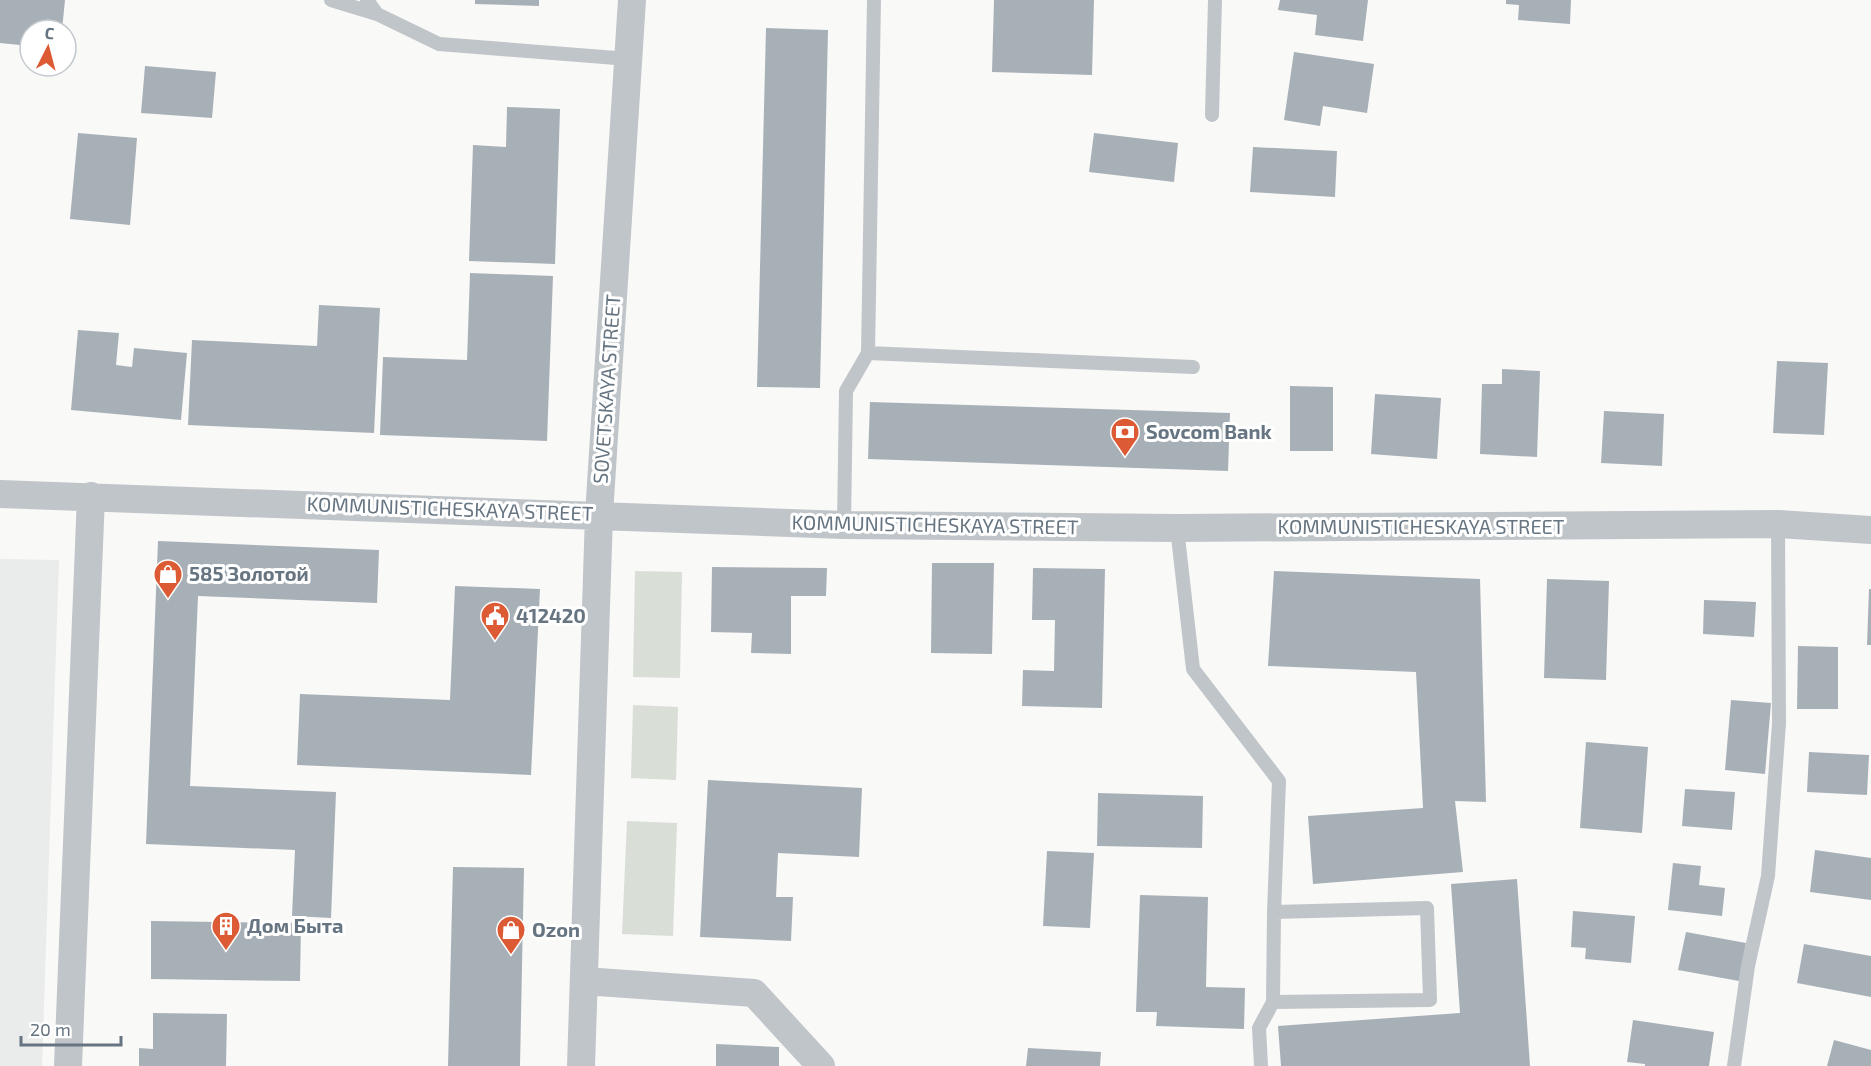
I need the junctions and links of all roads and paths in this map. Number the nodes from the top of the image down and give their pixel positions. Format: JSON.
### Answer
{"nodes":[{"id":1,"x":331,"y":0,"type":"edge"},
{"id":2,"x":367,"y":0,"type":"edge"},
{"id":3,"x":632,"y":0,"type":"edge"},
{"id":4,"x":874,"y":0,"type":"edge"},
{"id":5,"x":1215,"y":0,"type":"edge"},
{"id":6,"x":377,"y":14,"type":"junction"},
{"id":7,"x":629,"y":59,"type":"junction"},
{"id":8,"x":1212,"y":115,"type":"dead end"},
{"id":9,"x":868,"y":353,"type":"junction"},
{"id":10,"x":1193,"y":367,"type":"dead end"},
{"id":11,"x":0,"y":494,"type":"edge"},
{"id":12,"x":91,"y":496,"type":"junction"},
{"id":13,"x":599,"y":515,"type":"junction"},
{"id":14,"x":1778,"y":524,"type":"junction"},
{"id":15,"x":844,"y":525,"type":"junction"},
{"id":16,"x":1177,"y":528,"type":"junction"},
{"id":17,"x":1871,"y":530,"type":"edge"},
{"id":18,"x":1274,"y":912,"type":"junction"},
{"id":19,"x":584,"y":981,"type":"junction"},
{"id":20,"x":1273,"y":1002,"type":"junction"},
{"id":21,"x":69,"y":1066,"type":"edge"},
{"id":22,"x":581,"y":1066,"type":"edge"},
{"id":23,"x":821,"y":1066,"type":"edge"},
{"id":24,"x":1261,"y":1066,"type":"edge"},
{"id":25,"x":1734,"y":1066,"type":"edge"}],
"edges":[{"from":1,"to":6,"type":"lane"},
{"from":2,"to":6,"type":"lane"},
{"from":3,"to":7,"type":"street","name":"SOVETSKAYA STREET"},
{"from":4,"to":9,"type":"lane"},
{"from":5,"to":8,"type":"lane"},
{"from":6,"to":7,"type":"lane"},
{"from":7,"to":13,"type":"street","name":"SOVETSKAYA STREET"},
{"from":9,"to":10,"type":"lane"},
{"from":9,"to":15,"type":"lane"},
{"from":11,"to":12,"type":"street","name":"KOMMUNISTICHESKAYA STREET"},
{"from":12,"to":13,"type":"street","name":"KOMMUNISTICHESKAYA STREET"},
{"from":12,"to":21,"type":"street"},
{"from":13,"to":15,"type":"street","name":"KOMMUNISTICHESKAYA STREET"},
{"from":13,"to":19,"type":"street","name":"SOVETSKAYA STREET"},
{"from":14,"to":16,"type":"street","name":"KOMMUNISTICHESKAYA STREET"},
{"from":14,"to":17,"type":"street","name":"KOMMUNISTICHESKAYA STREET"},
{"from":14,"to":25,"type":"lane"},
{"from":15,"to":16,"type":"street","name":"KOMMUNISTICHESKAYA STREET"},
{"from":16,"to":18,"type":"lane"},
{"from":18,"to":20,"type":"lane"},
{"from":18,"to":20,"type":"lane"},
{"from":19,"to":22,"type":"street","name":"SOVETSKAYA STREET"},
{"from":19,"to":23,"type":"street"},
{"from":20,"to":24,"type":"lane"}]}
